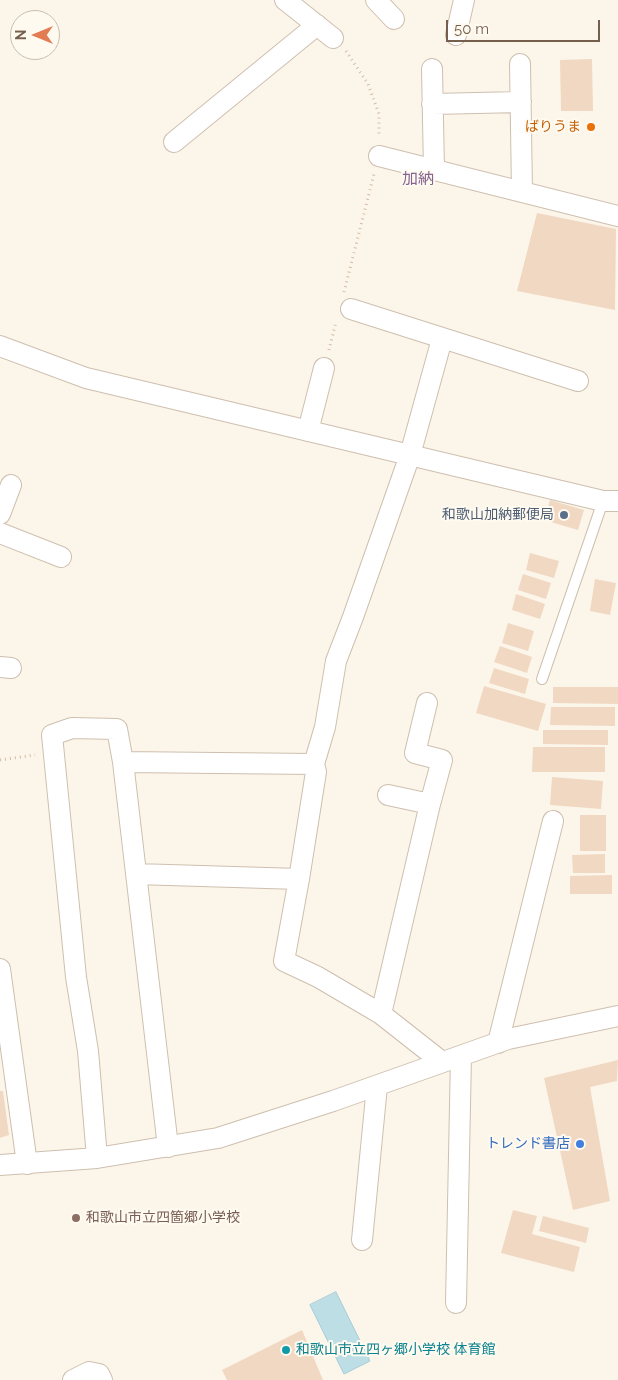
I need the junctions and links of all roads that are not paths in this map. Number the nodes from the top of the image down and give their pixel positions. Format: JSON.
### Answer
{"nodes":[{"id":1,"x":285,"y":0,"type":"edge"},
{"id":2,"x":376,"y":0,"type":"edge"},
{"id":3,"x":464,"y":0,"type":"edge"},
{"id":4,"x":394,"y":18,"type":"dead end"},
{"id":5,"x":317,"y":25,"type":"junction"},
{"id":6,"x":456,"y":35,"type":"dead end"},
{"id":7,"x":333,"y":38,"type":"road end"},
{"id":8,"x":520,"y":64,"type":"dead end"},
{"id":9,"x":432,"y":69,"type":"dead end"},
{"id":10,"x":521,"y":102,"type":"junction"},
{"id":11,"x":432,"y":104,"type":"junction"},
{"id":12,"x":174,"y":142,"type":"dead end"},
{"id":13,"x":379,"y":156,"type":"road end"},
{"id":14,"x":434,"y":170,"type":"junction"},
{"id":15,"x":522,"y":192,"type":"junction"},
{"id":16,"x":618,"y":216,"type":"edge"},
{"id":17,"x":343,"y":310,"type":"road end"},
{"id":18,"x":442,"y":339,"type":"junction"},
{"id":19,"x":0,"y":346,"type":"edge"},
{"id":20,"x":324,"y":368,"type":"road end"},
{"id":21,"x":578,"y":381,"type":"dead end"},
{"id":22,"x":308,"y":431,"type":"junction"},
{"id":23,"x":410,"y":455,"type":"junction"},
{"id":24,"x":11,"y":485,"type":"dead end"},
{"id":25,"x":610,"y":501,"type":"edge"},
{"id":26,"x":0,"y":514,"type":"edge"},
{"id":27,"x":0,"y":533,"type":"edge"},
{"id":28,"x":61,"y":557,"type":"dead end"},
{"id":29,"x":542,"y":679,"type":"dead end"},
{"id":30,"x":427,"y":703,"type":"dead end"},
{"id":31,"x":123,"y":762,"type":"junction"},
{"id":32,"x":314,"y":764,"type":"junction"},
{"id":33,"x":388,"y":796,"type":"dead end"},
{"id":34,"x":430,"y":804,"type":"junction"},
{"id":35,"x":553,"y":821,"type":"dead end"},
{"id":36,"x":136,"y":874,"type":"junction"},
{"id":37,"x":299,"y":879,"type":"junction"},
{"id":38,"x":0,"y":969,"type":"edge"},
{"id":39,"x":381,"y":1014,"type":"junction"},
{"id":40,"x":618,"y":1016,"type":"edge"},
{"id":41,"x":498,"y":1043,"type":"junction"},
{"id":42,"x":451,"y":1059,"type":"junction"},
{"id":43,"x":377,"y":1086,"type":"junction"},
{"id":44,"x":168,"y":1146,"type":"junction"},
{"id":45,"x":97,"y":1158,"type":"junction"},
{"id":46,"x":0,"y":1164,"type":"edge"},
{"id":47,"x":27,"y":1164,"type":"junction"},
{"id":48,"x":362,"y":1240,"type":"dead end"},
{"id":49,"x":456,"y":1303,"type":"dead end"},
{"id":50,"x":73,"y":1380,"type":"edge"},
{"id":51,"x":102,"y":1380,"type":"edge"}],
"edges":[{"from":1,"to":5,"type":"street"},
{"from":2,"to":4,"type":"street"},
{"from":3,"to":6,"type":"street"},
{"from":5,"to":7,"type":"street"},
{"from":5,"to":12,"type":"street"},
{"from":8,"to":10,"type":"street"},
{"from":9,"to":11,"type":"street"},
{"from":10,"to":11,"type":"street"},
{"from":10,"to":15,"type":"street"},
{"from":11,"to":14,"type":"street"},
{"from":13,"to":14,"type":"street"},
{"from":14,"to":15,"type":"street"},
{"from":15,"to":16,"type":"street"},
{"from":17,"to":18,"type":"street"},
{"from":18,"to":21,"type":"street"},
{"from":18,"to":23,"type":"street"},
{"from":19,"to":22,"type":"street"},
{"from":20,"to":22,"type":"street"},
{"from":22,"to":23,"type":"street"},
{"from":23,"to":25,"type":"street"},
{"from":23,"to":32,"type":"street"},
{"from":24,"to":26,"type":"street"},
{"from":25,"to":29,"type":"lane"},
{"from":27,"to":28,"type":"street"},
{"from":30,"to":34,"type":"street"},
{"from":31,"to":32,"type":"street"},
{"from":31,"to":36,"type":"street"},
{"from":31,"to":45,"type":"street"},
{"from":32,"to":37,"type":"street"},
{"from":33,"to":34,"type":"street"},
{"from":34,"to":39,"type":"street"},
{"from":35,"to":41,"type":"street"},
{"from":36,"to":37,"type":"street"},
{"from":36,"to":44,"type":"street"},
{"from":37,"to":39,"type":"street"},
{"from":38,"to":47,"type":"street"},
{"from":39,"to":42,"type":"street"},
{"from":40,"to":41,"type":"street"},
{"from":41,"to":42,"type":"street"},
{"from":42,"to":43,"type":"street"},
{"from":42,"to":49,"type":"street"},
{"from":43,"to":44,"type":"street"},
{"from":43,"to":48,"type":"street"},
{"from":44,"to":45,"type":"street"},
{"from":45,"to":47,"type":"street"},
{"from":46,"to":47,"type":"street"},
{"from":50,"to":51,"type":"street"}]}
